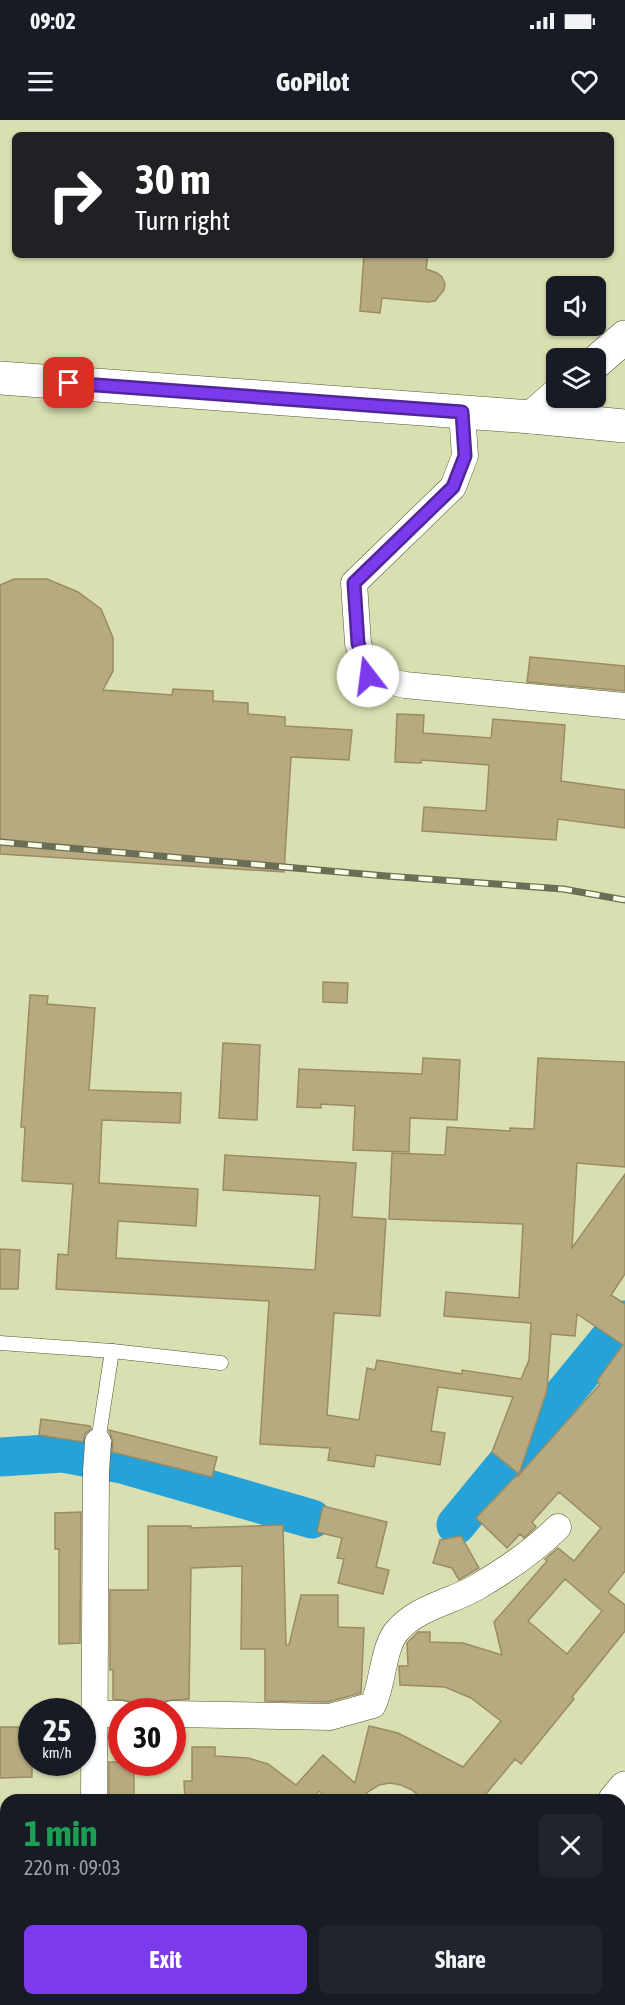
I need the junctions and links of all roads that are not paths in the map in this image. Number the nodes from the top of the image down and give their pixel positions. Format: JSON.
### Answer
{"nodes":[{"id":1,"x":625,"y":337,"type":"edge"},
{"id":2,"x":606,"y":354,"type":"edge"},
{"id":3,"x":0,"y":378,"type":"edge"},
{"id":4,"x":546,"y":405,"type":"edge"},
{"id":5,"x":462,"y":412,"type":"junction"},
{"id":6,"x":532,"y":417,"type":"junction"},
{"id":7,"x":625,"y":426,"type":"edge"},
{"id":8,"x":625,"y":706,"type":"edge"},
{"id":9,"x":0,"y":1344,"type":"edge"},
{"id":10,"x":112,"y":1351,"type":"junction"},
{"id":11,"x":221,"y":1363,"type":"dead end"},
{"id":12,"x":98,"y":1442,"type":"joint"},
{"id":13,"x":558,"y":1527,"type":"dead end"},
{"id":14,"x":94,"y":1698,"type":"edge"},
{"id":15,"x":186,"y":1714,"type":"edge"},
{"id":16,"x":94,"y":1776,"type":"edge"},
{"id":17,"x":94,"y":1794,"type":"edge"}],
"edges":[{"from":1,"to":2,"type":"main road"},
{"from":3,"to":5,"type":"main road"},
{"from":4,"to":6,"type":"main road"},
{"from":5,"to":6,"type":"main road"},
{"from":5,"to":8,"type":"street"},
{"from":6,"to":7,"type":"main road"},
{"from":9,"to":10,"type":"lane"},
{"from":10,"to":11,"type":"lane"},
{"from":10,"to":12,"type":"lane"},
{"from":12,"to":14,"type":"street"},
{"from":13,"to":15,"type":"street"},
{"from":16,"to":17,"type":"street"}]}
